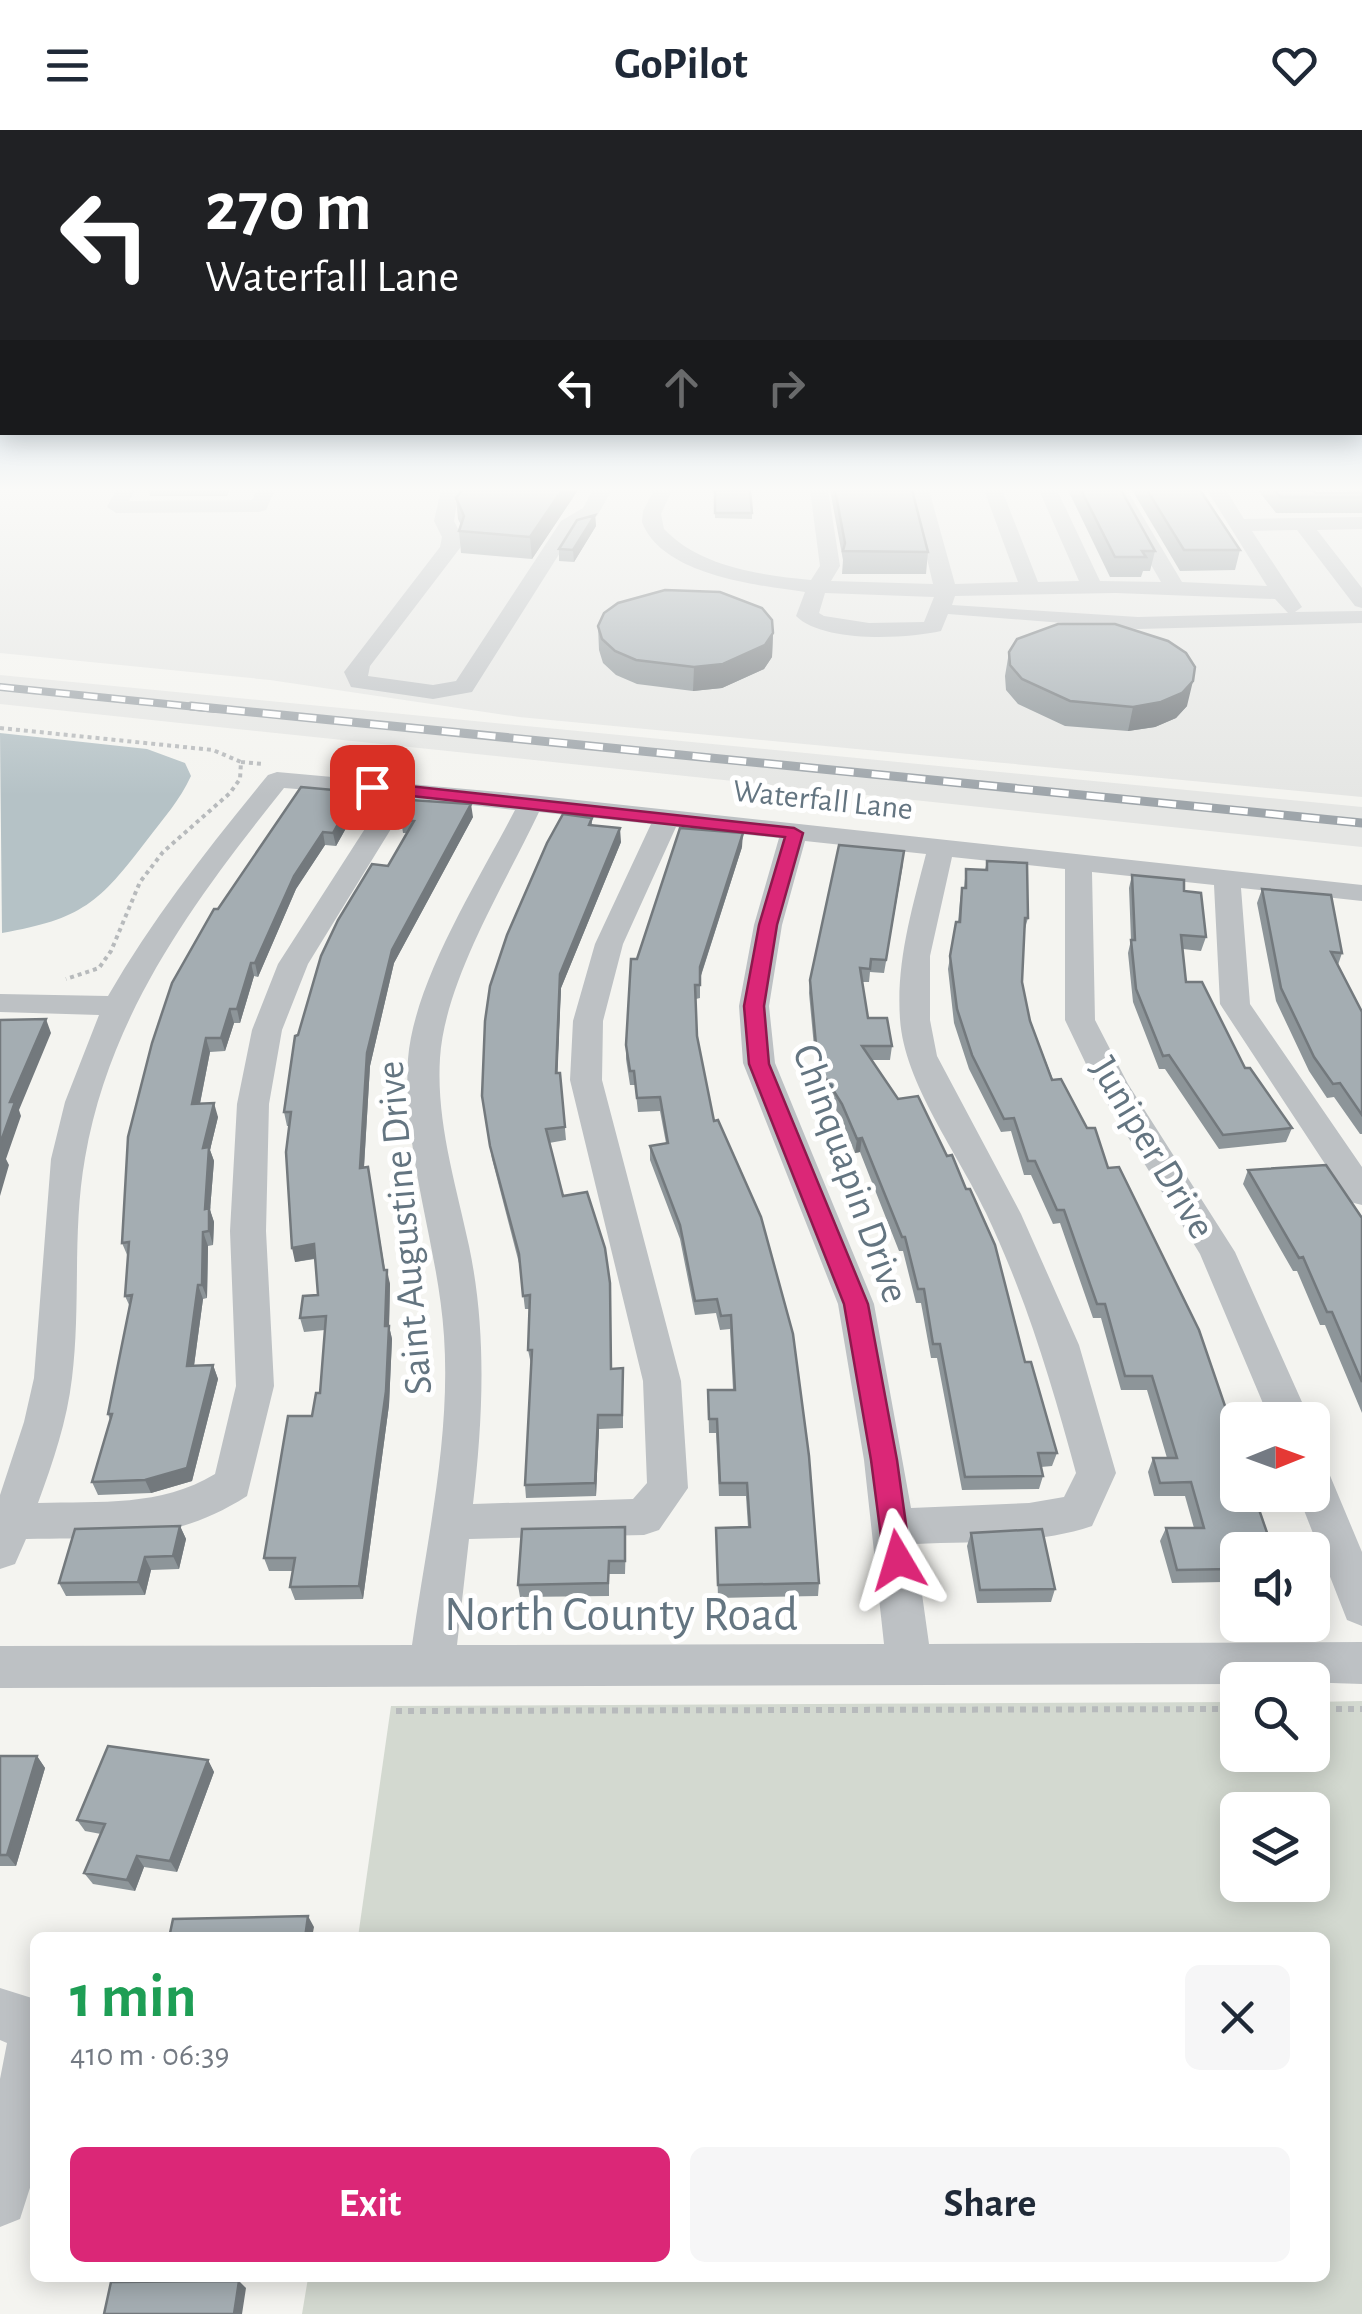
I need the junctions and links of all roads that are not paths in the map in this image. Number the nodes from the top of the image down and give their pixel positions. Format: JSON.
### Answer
{"nodes":[{"id":1,"x":416,"y":592,"type":"edge"},
{"id":2,"x":525,"y":592,"type":"edge"},
{"id":3,"x":816,"y":592,"type":"edge"},
{"id":4,"x":876,"y":592,"type":"edge"},
{"id":5,"x":942,"y":592,"type":"edge"},
{"id":6,"x":1002,"y":592,"type":"edge"},
{"id":7,"x":1259,"y":592,"type":"edge"},
{"id":8,"x":1282,"y":593,"type":"joint"},
{"id":9,"x":944,"y":600,"type":"junction"},
{"id":10,"x":1297,"y":617,"type":"junction"},
{"id":11,"x":1362,"y":617,"type":"edge"},
{"id":12,"x":404,"y":790,"type":"junction"},
{"id":13,"x":531,"y":803,"type":"junction"},
{"id":14,"x":666,"y":818,"type":"junction"},
{"id":15,"x":794,"y":833,"type":"junction"},
{"id":16,"x":941,"y":846,"type":"junction"},
{"id":17,"x":1078,"y":862,"type":"junction"},
{"id":18,"x":1227,"y":878,"type":"junction"},
{"id":19,"x":1362,"y":893,"type":"edge"},
{"id":20,"x":0,"y":1003,"type":"edge"},
{"id":21,"x":116,"y":1006,"type":"junction"},
{"id":22,"x":1362,"y":1193,"type":"edge"},
{"id":23,"x":1282,"y":1402,"type":"edge"},
{"id":24,"x":1325,"y":1512,"type":"edge"},
{"id":25,"x":451,"y":1522,"type":"junction"},
{"id":26,"x":894,"y":1526,"type":"junction"},
{"id":27,"x":6,"y":1536,"type":"edge"},
{"id":28,"x":1362,"y":1606,"type":"edge"},
{"id":29,"x":1362,"y":1663,"type":"edge"},
{"id":30,"x":909,"y":1664,"type":"junction"},
{"id":31,"x":432,"y":1666,"type":"junction"},
{"id":32,"x":0,"y":1667,"type":"edge"},
{"id":33,"x":0,"y":2014,"type":"edge"},
{"id":34,"x":30,"y":2028,"type":"edge"},
{"id":35,"x":30,"y":2063,"type":"edge"},
{"id":36,"x":0,"y":2198,"type":"edge"}],
"edges":[{"from":1,"to":2,"type":"street"},
{"from":3,"to":9,"type":"street"},
{"from":4,"to":9,"type":"street"},
{"from":5,"to":9,"type":"street"},
{"from":6,"to":9,"type":"street"},
{"from":7,"to":8,"type":"street"},
{"from":8,"to":10,"type":"street"},
{"from":9,"to":10,"type":"street"},
{"from":10,"to":11,"type":"street"},
{"from":12,"to":13,"type":"street","name":"Waterfall Lane"},
{"from":12,"to":21,"type":"street","name":"Waterfall Lane"},
{"from":12,"to":27,"type":"street"},
{"from":13,"to":14,"type":"street","name":"Waterfall Lane"},
{"from":13,"to":25,"type":"street","name":"Saint Augustine Drive"},
{"from":14,"to":15,"type":"street","name":"Waterfall Lane"},
{"from":14,"to":25,"type":"street"},
{"from":15,"to":16,"type":"street","name":"Waterfall Lane"},
{"from":15,"to":26,"type":"street","name":"Chinquapin Drive"},
{"from":16,"to":17,"type":"street","name":"Waterfall Lane"},
{"from":16,"to":26,"type":"street"},
{"from":17,"to":18,"type":"street","name":"Waterfall Lane"},
{"from":17,"to":23,"type":"street","name":"Juniper Drive"},
{"from":18,"to":19,"type":"street","name":"Waterfall Lane"},
{"from":18,"to":22,"type":"street"},
{"from":20,"to":21,"type":"street"},
{"from":21,"to":27,"type":"street"},
{"from":24,"to":28,"type":"street"},
{"from":25,"to":31,"type":"street","name":"Saint Augustine Drive"},
{"from":26,"to":30,"type":"street","name":"Chinquapin Drive"},
{"from":29,"to":30,"type":"street","name":"North County Road"},
{"from":30,"to":31,"type":"street","name":"North County Road"},
{"from":31,"to":32,"type":"street","name":"North County Road"},
{"from":33,"to":34,"type":"street"},
{"from":35,"to":36,"type":"street"}]}
